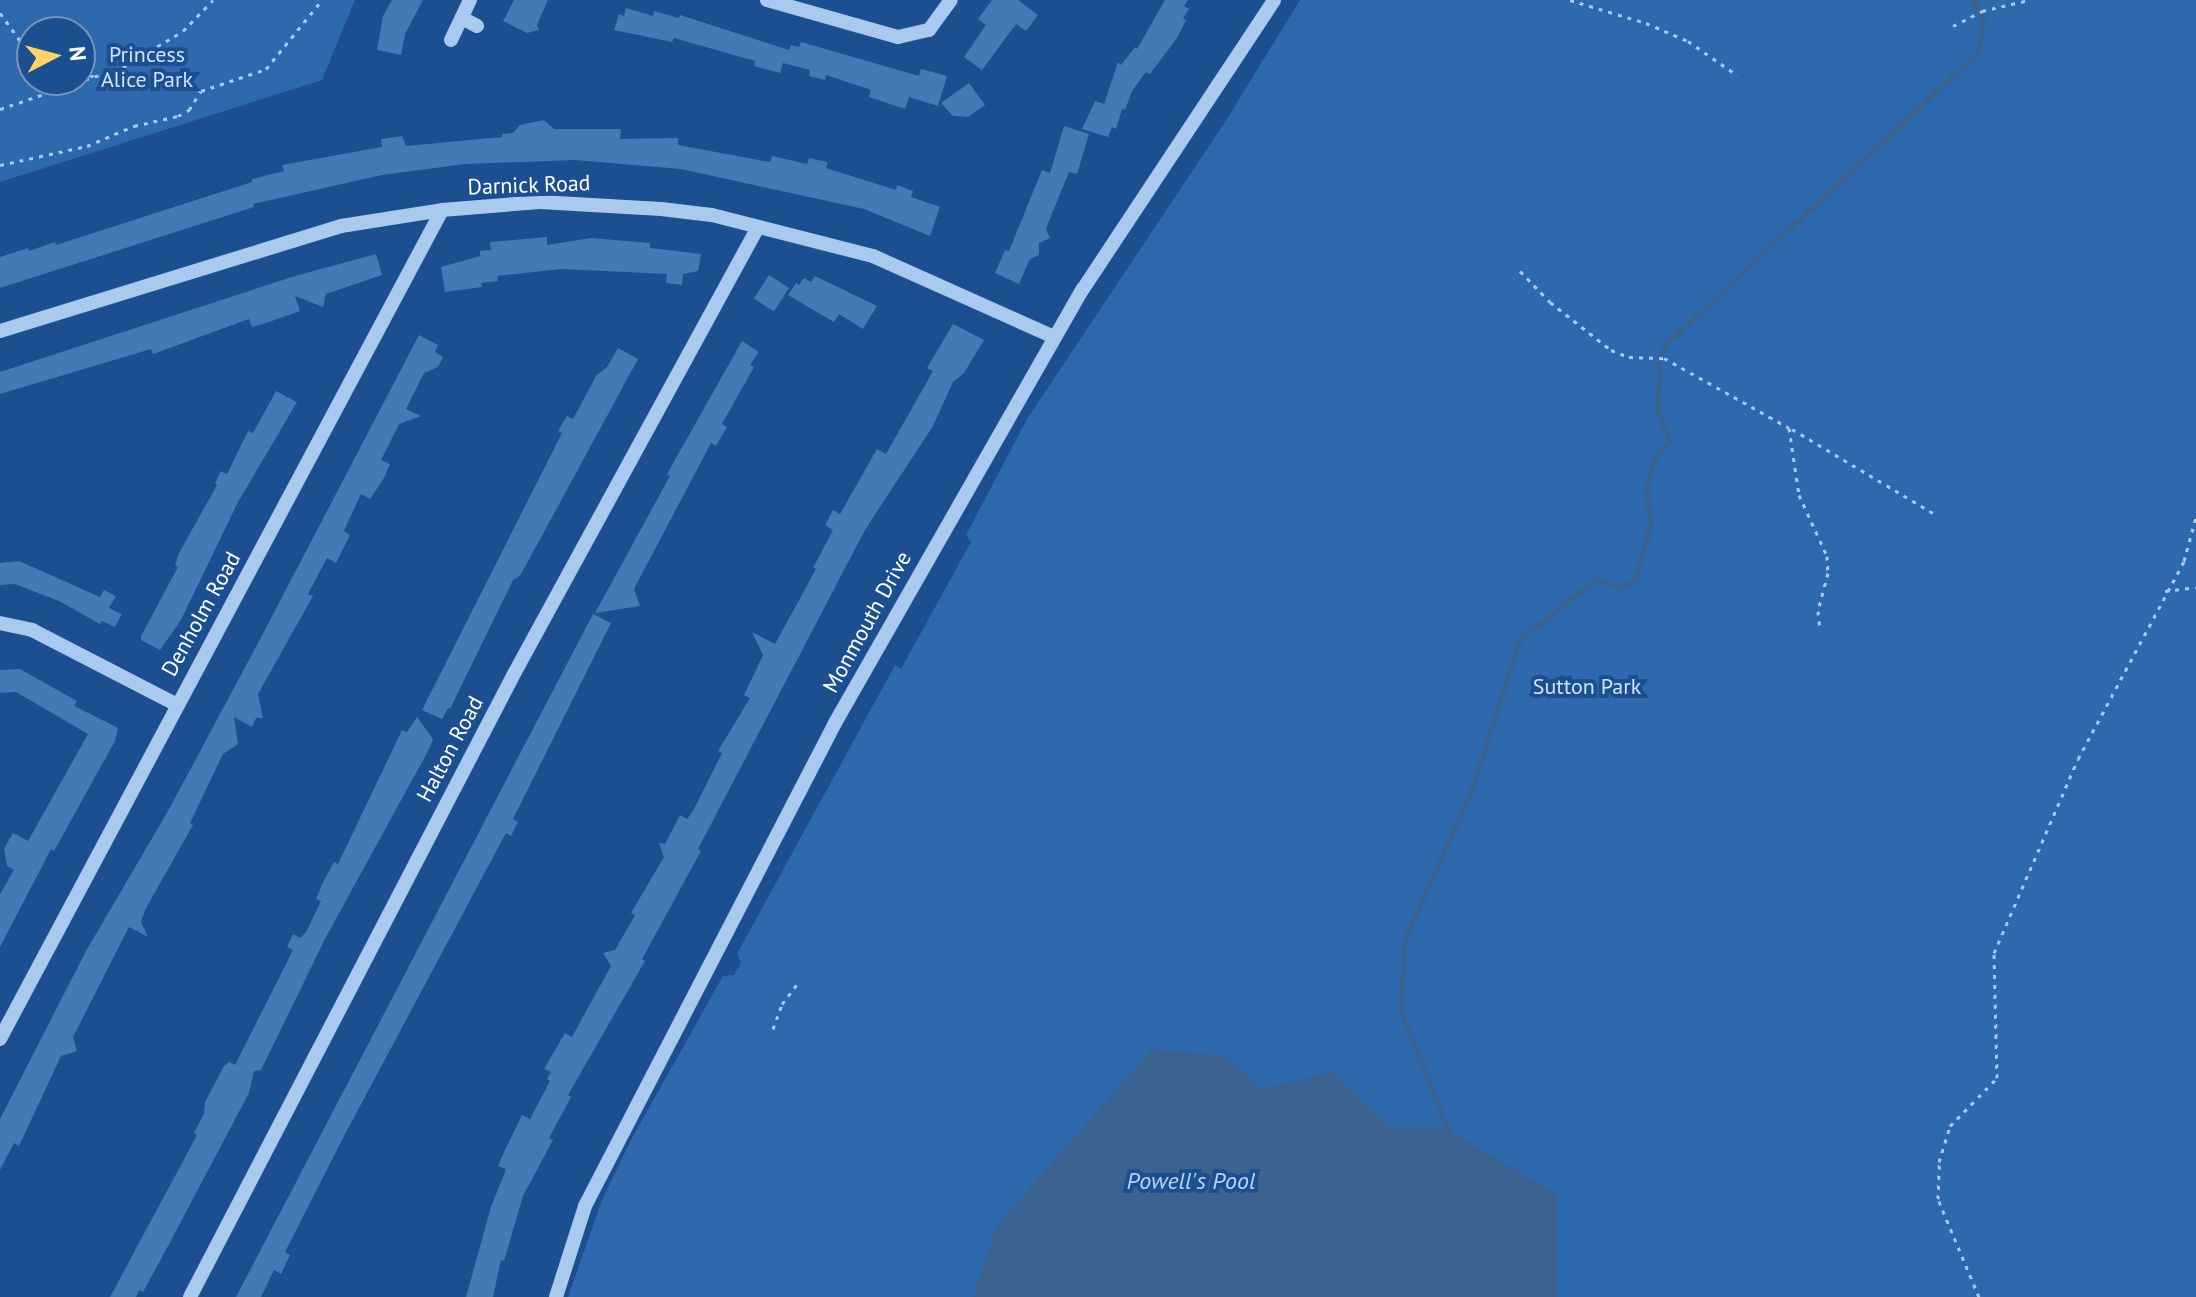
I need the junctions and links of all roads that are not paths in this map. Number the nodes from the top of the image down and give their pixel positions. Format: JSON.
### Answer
{"nodes":[{"id":1,"x":470,"y":0,"type":"edge"},
{"id":2,"x":767,"y":0,"type":"edge"},
{"id":3,"x":951,"y":0,"type":"edge"},
{"id":4,"x":1274,"y":0,"type":"edge"},
{"id":5,"x":462,"y":18,"type":"junction"},
{"id":6,"x":477,"y":26,"type":"dead end"},
{"id":7,"x":451,"y":40,"type":"dead end"},
{"id":8,"x":442,"y":210,"type":"junction"},
{"id":9,"x":758,"y":227,"type":"junction"},
{"id":10,"x":0,"y":331,"type":"edge"},
{"id":11,"x":1054,"y":337,"type":"junction"},
{"id":12,"x":0,"y":623,"type":"edge"},
{"id":13,"x":177,"y":705,"type":"junction"},
{"id":14,"x":0,"y":1039,"type":"edge"},
{"id":15,"x":190,"y":1297,"type":"edge"},
{"id":16,"x":556,"y":1297,"type":"edge"}],
"edges":[{"from":1,"to":5,"type":"street"},
{"from":2,"to":3,"type":"street"},
{"from":4,"to":11,"type":"street","name":"Monmouth Drive"},
{"from":5,"to":6,"type":"street"},
{"from":5,"to":7,"type":"street"},
{"from":8,"to":9,"type":"street","name":"Darnick Road"},
{"from":8,"to":10,"type":"street","name":"Darnick Road"},
{"from":8,"to":13,"type":"street","name":"Denholm Road"},
{"from":9,"to":11,"type":"street","name":"Darnick Road"},
{"from":9,"to":15,"type":"street","name":"Halton Road"},
{"from":11,"to":16,"type":"street","name":"Monmouth Drive"},
{"from":12,"to":13,"type":"street"},
{"from":13,"to":14,"type":"street","name":"Denholm Road"}]}
